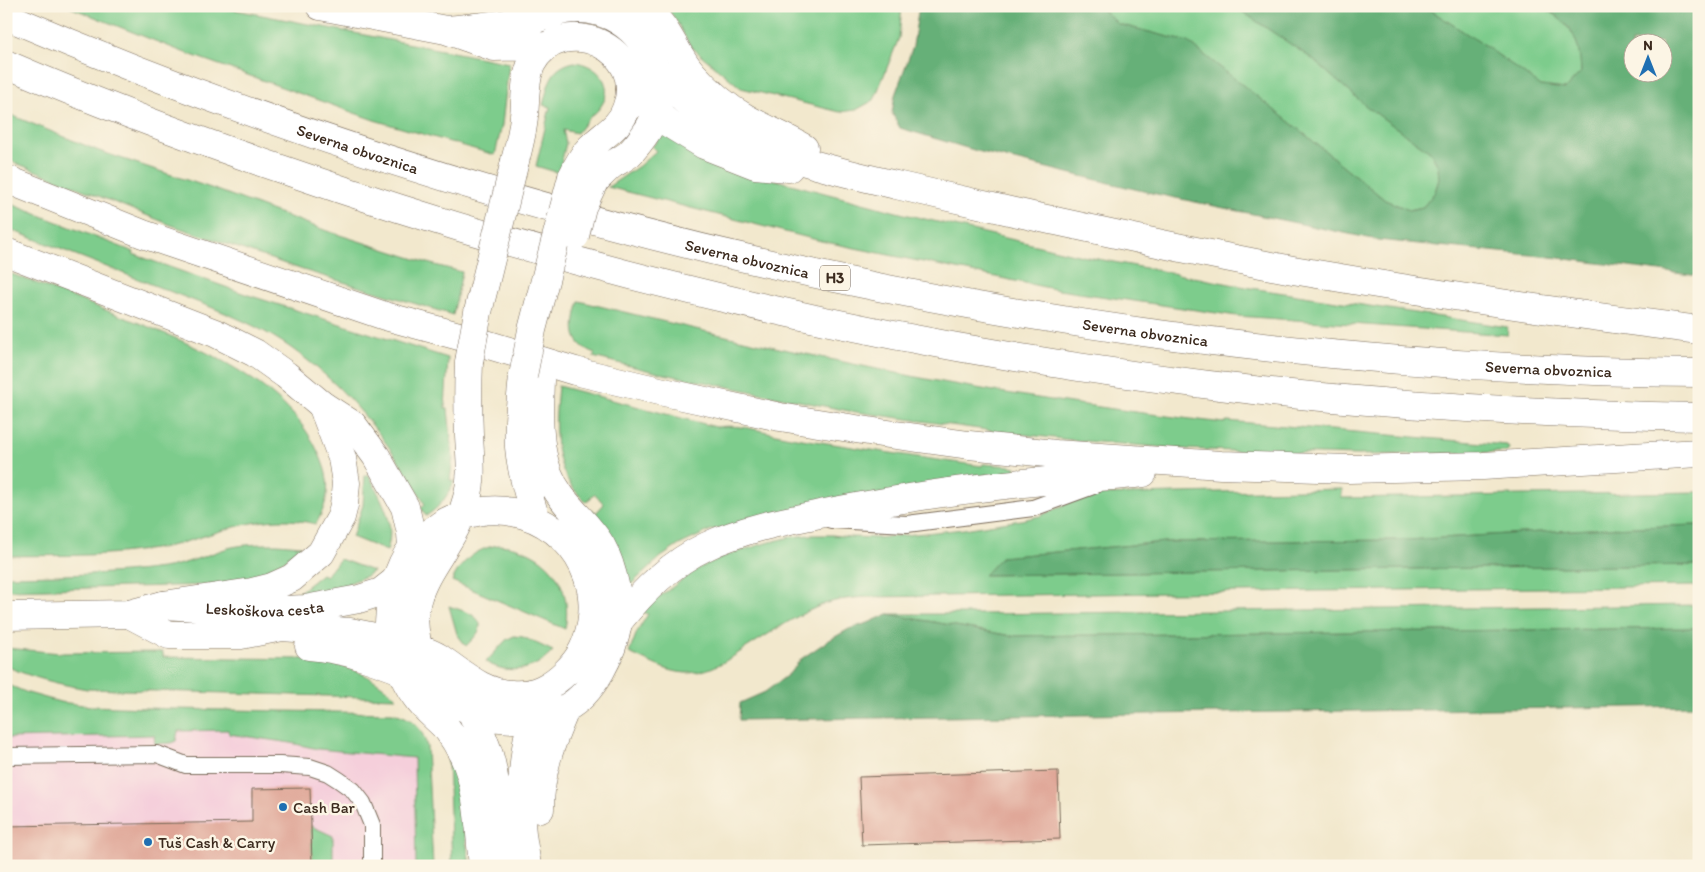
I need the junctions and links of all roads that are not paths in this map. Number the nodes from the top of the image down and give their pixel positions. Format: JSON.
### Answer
{"nodes":[{"id":1,"x":320,"y":6,"type":"edge"},
{"id":2,"x":643,"y":6,"type":"edge"},
{"id":3,"x":6,"y":16,"type":"edge"},
{"id":4,"x":446,"y":30,"type":"junction"},
{"id":5,"x":547,"y":46,"type":"junction"},
{"id":6,"x":6,"y":64,"type":"edge"},
{"id":7,"x":656,"y":69,"type":"junction"},
{"id":8,"x":630,"y":89,"type":"junction"},
{"id":9,"x":656,"y":113,"type":"junction"},
{"id":10,"x":846,"y":174,"type":"junction"},
{"id":11,"x":6,"y":179,"type":"edge"},
{"id":12,"x":583,"y":180,"type":"junction"},
{"id":13,"x":6,"y":252,"type":"edge"},
{"id":14,"x":1699,"y":330,"type":"edge"},
{"id":15,"x":1699,"y":373,"type":"edge"},
{"id":16,"x":531,"y":378,"type":"junction"},
{"id":17,"x":322,"y":405,"type":"junction"},
{"id":18,"x":1699,"y":417,"type":"edge"},
{"id":19,"x":1699,"y":454,"type":"edge"},
{"id":20,"x":1221,"y":465,"type":"junction"},
{"id":21,"x":462,"y":515,"type":"junction"},
{"id":22,"x":536,"y":519,"type":"junction"},
{"id":23,"x":413,"y":569,"type":"junction"},
{"id":24,"x":163,"y":605,"type":"junction"},
{"id":25,"x":129,"y":614,"type":"junction"},
{"id":26,"x":6,"y":616,"type":"edge"},
{"id":27,"x":606,"y":634,"type":"junction"},
{"id":28,"x":241,"y":635,"type":"junction"},
{"id":29,"x":390,"y":640,"type":"junction"},
{"id":30,"x":419,"y":649,"type":"junction"},
{"id":31,"x":590,"y":666,"type":"junction"},
{"id":32,"x":402,"y":670,"type":"junction"},
{"id":33,"x":449,"y":689,"type":"junction"},
{"id":34,"x":544,"y":690,"type":"junction"},
{"id":35,"x":566,"y":708,"type":"junction"},
{"id":36,"x":532,"y":719,"type":"junction"},
{"id":37,"x":6,"y":756,"type":"edge"},
{"id":38,"x":372,"y":866,"type":"edge"},
{"id":39,"x":483,"y":866,"type":"edge"},
{"id":40,"x":502,"y":866,"type":"edge"},
{"id":41,"x":527,"y":866,"type":"edge"},
{"id":42,"x":535,"y":866,"type":"edge"}],
"edges":[{"from":1,"to":4,"type":"main road"},
{"from":2,"to":10,"type":"main road"},
{"from":3,"to":15,"type":"main road","name":"Severna obvoznica","number":"H3"},
{"from":4,"to":5,"type":"main road"},
{"from":4,"to":7,"type":"main road"},
{"from":5,"to":8,"type":"main road"},
{"from":5,"to":21,"type":"main road","bridge":true},
{"from":6,"to":18,"type":"main road"},
{"from":7,"to":9,"type":"main road"},
{"from":7,"to":10,"type":"main road"},
{"from":8,"to":9,"type":"main road"},
{"from":8,"to":12,"type":"main road"},
{"from":9,"to":10,"type":"main road"},
{"from":9,"to":12,"type":"main road"},
{"from":10,"to":14,"type":"main road"},
{"from":11,"to":20,"type":"main road"},
{"from":12,"to":16,"type":"main road","bridge":true},
{"from":13,"to":17,"type":"main road"},
{"from":16,"to":22,"type":"main road"},
{"from":16,"to":27,"type":"main road"},
{"from":17,"to":23,"type":"main road"},
{"from":17,"to":24,"type":"main road"},
{"from":19,"to":20,"type":"main road"},
{"from":20,"to":27,"type":"main road"},
{"from":21,"to":22,"type":"main road","name":"Leskoškova cesta"},
{"from":21,"to":23,"type":"main road","name":"Leskoškova cesta"},
{"from":22,"to":27,"type":"main road","name":"Leskoškova cesta"},
{"from":23,"to":24,"type":"main road","name":"Leskoškova cesta"},
{"from":23,"to":29,"type":"main road","name":"Leskoškova cesta"},
{"from":23,"to":30,"type":"main road"},
{"from":24,"to":25,"type":"main road","name":"Leskoškova cesta"},
{"from":25,"to":26,"type":"main road","name":"Leskoškova cesta"},
{"from":25,"to":28,"type":"main road","name":"Leskoškova cesta"},
{"from":27,"to":31,"type":"main road","name":"Leskoškova cesta"},
{"from":28,"to":29,"type":"main road","name":"Leskoškova cesta"},
{"from":28,"to":32,"type":"main road","name":"Leskoškova cesta"},
{"from":29,"to":30,"type":"main road","name":"Leskoškova cesta"},
{"from":29,"to":32,"type":"main road","name":"Leskoškova cesta"},
{"from":30,"to":33,"type":"main road","name":"Leskoškova cesta"},
{"from":31,"to":34,"type":"main road","name":"Leskoškova cesta"},
{"from":31,"to":35,"type":"main road","name":"Leskoškova cesta"},
{"from":32,"to":33,"type":"main road","name":"Leskoškova cesta"},
{"from":33,"to":34,"type":"main road","name":"Leskoškova cesta"},
{"from":33,"to":36,"type":"main road","name":"Leskoškova cesta"},
{"from":33,"to":39,"type":"main road","name":"Leskoškova cesta"},
{"from":33,"to":40,"type":"main road","name":"Leskoškova cesta"},
{"from":34,"to":36,"type":"main road","name":"Leskoškova cesta"},
{"from":35,"to":36,"type":"main road","name":"Leskoškova cesta"},
{"from":35,"to":42,"type":"main road","name":"Leskoškova cesta"},
{"from":36,"to":41,"type":"main road","name":"Leskoškova cesta"},
{"from":37,"to":38,"type":"lane"}]}
